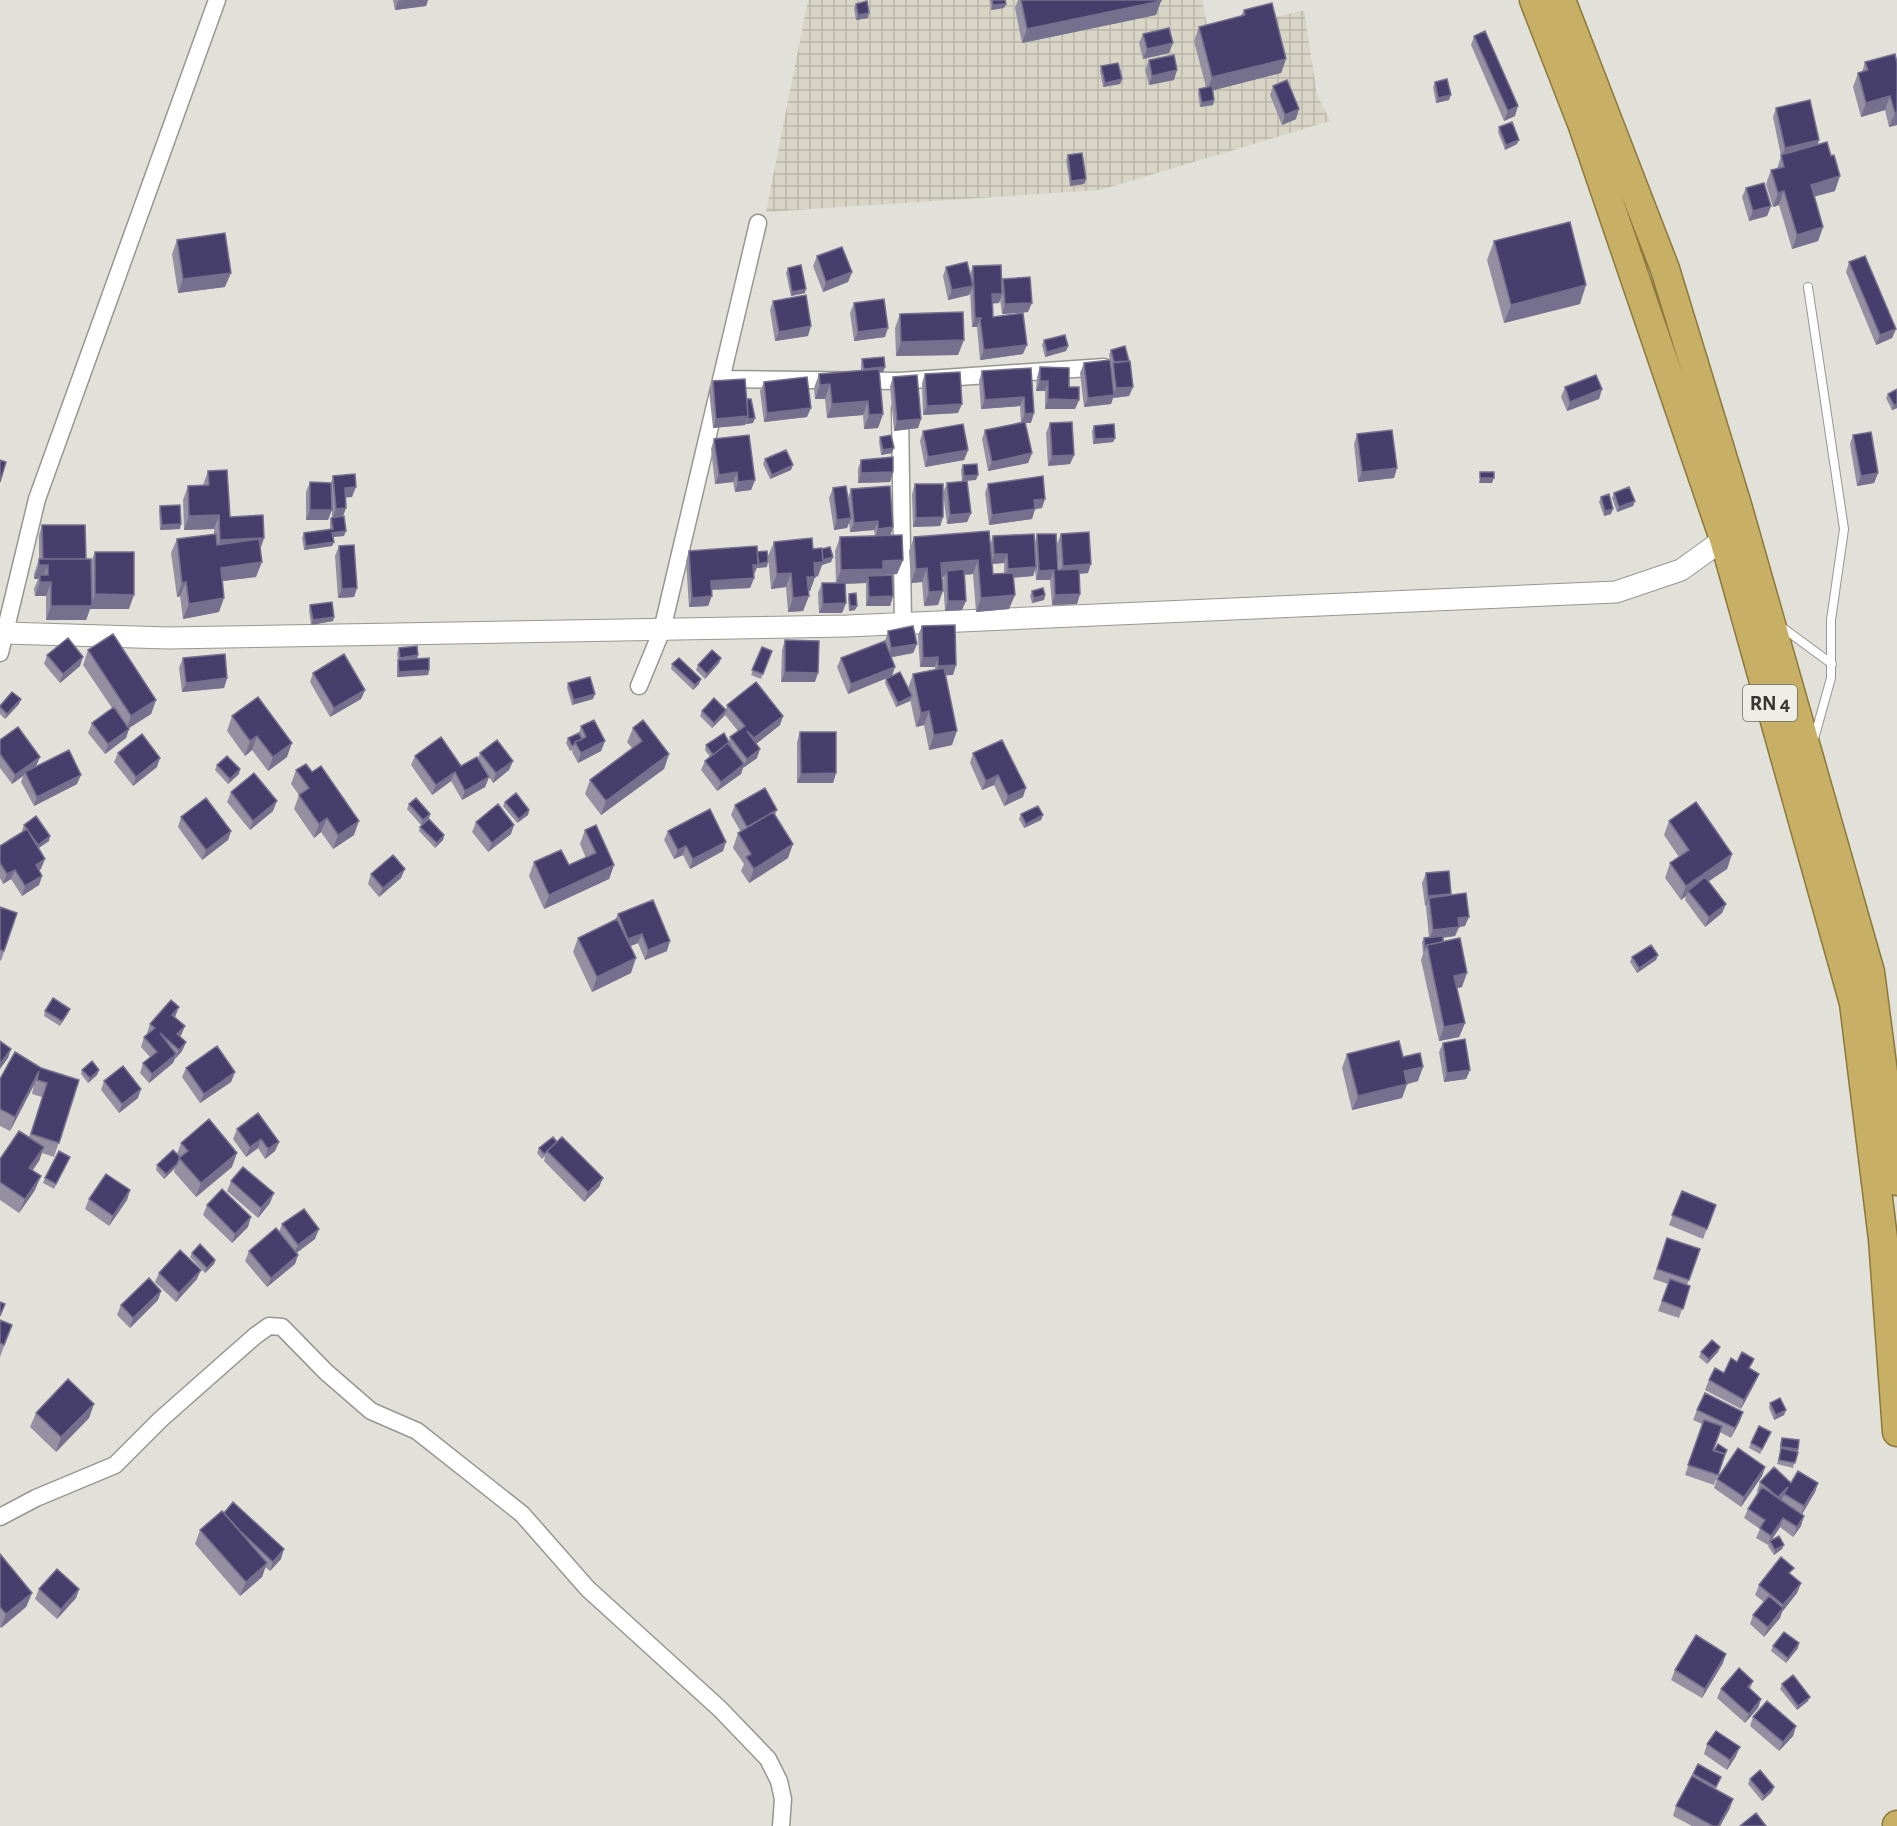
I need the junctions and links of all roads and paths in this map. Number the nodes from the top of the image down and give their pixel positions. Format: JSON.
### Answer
{"nodes":[{"id":1,"x":217,"y":0,"type":"edge"},
{"id":2,"x":1534,"y":0,"type":"edge"},
{"id":3,"x":1561,"y":0,"type":"edge"},
{"id":4,"x":758,"y":222,"type":"dead end"},
{"id":5,"x":1808,"y":287,"type":"dead end"},
{"id":6,"x":1118,"y":366,"type":"edge"},
{"id":7,"x":721,"y":379,"type":"junction"},
{"id":8,"x":899,"y":381,"type":"junction"},
{"id":9,"x":1724,"y":539,"type":"junction"},
{"id":10,"x":1768,"y":617,"type":"junction"},
{"id":11,"x":903,"y":624,"type":"junction"},
{"id":12,"x":662,"y":630,"type":"junction"},
{"id":13,"x":2,"y":639,"type":"edge"},
{"id":14,"x":1832,"y":664,"type":"junction"},
{"id":15,"x":639,"y":686,"type":"dead end"},
{"id":16,"x":1808,"y":757,"type":"junction"},
{"id":17,"x":1897,"y":1181,"type":"edge"},
{"id":18,"x":1897,"y":1432,"type":"edge"},
{"id":19,"x":0,"y":1517,"type":"edge"},
{"id":20,"x":781,"y":1826,"type":"edge"}],
"edges":[{"from":1,"to":13,"type":"street"},
{"from":2,"to":9,"type":"highway","number":"RN 4"},
{"from":3,"to":10,"type":"highway","number":"RN 4"},
{"from":4,"to":7,"type":"street"},
{"from":5,"to":14,"type":"lane"},
{"from":6,"to":8,"type":"street"},
{"from":7,"to":8,"type":"street"},
{"from":7,"to":12,"type":"street"},
{"from":8,"to":11,"type":"street"},
{"from":9,"to":11,"type":"street"},
{"from":9,"to":18,"type":"highway","number":"RN 4"},
{"from":10,"to":14,"type":"lane"},
{"from":10,"to":16,"type":"highway","number":"RN 4"},
{"from":11,"to":12,"type":"street"},
{"from":12,"to":13,"type":"street"},
{"from":12,"to":15,"type":"street"},
{"from":14,"to":16,"type":"lane"},
{"from":16,"to":17,"type":"highway","number":"RN 4"},
{"from":19,"to":20,"type":"street"}]}
